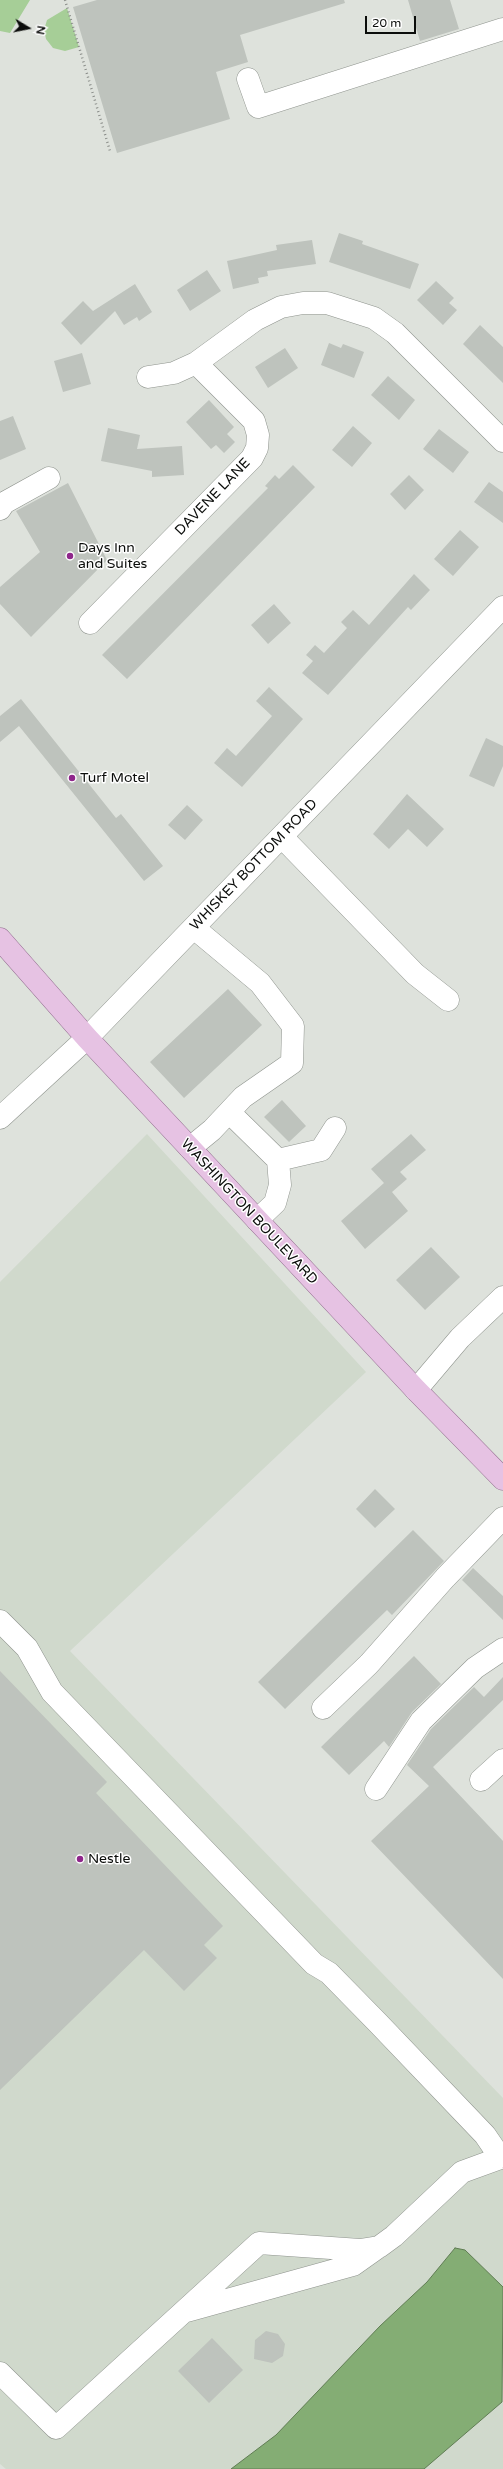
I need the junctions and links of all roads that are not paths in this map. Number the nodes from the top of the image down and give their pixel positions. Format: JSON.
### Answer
{"nodes":[{"id":1,"x":503,"y":29,"type":"edge"},
{"id":2,"x":248,"y":79,"type":"dead end"},
{"id":3,"x":196,"y":363,"type":"junction"},
{"id":4,"x":148,"y":377,"type":"dead end"},
{"id":5,"x":503,"y":441,"type":"edge"},
{"id":6,"x":49,"y":478,"type":"dead end"},
{"id":7,"x":0,"y":509,"type":"edge"},
{"id":8,"x":503,"y":607,"type":"edge"},
{"id":9,"x":90,"y":623,"type":"dead end"},
{"id":10,"x":282,"y":837,"type":"junction"},
{"id":11,"x":194,"y":928,"type":"junction"},
{"id":12,"x":0,"y":939,"type":"edge"},
{"id":13,"x":448,"y":1000,"type":"dead end"},
{"id":14,"x":87,"y":1038,"type":"junction"},
{"id":15,"x":229,"y":1112,"type":"junction"},
{"id":16,"x":0,"y":1118,"type":"edge"},
{"id":17,"x":335,"y":1128,"type":"dead end"},
{"id":18,"x":190,"y":1148,"type":"junction"},
{"id":19,"x":278,"y":1160,"type":"junction"},
{"id":20,"x":257,"y":1220,"type":"junction"},
{"id":21,"x":503,"y":1297,"type":"edge"},
{"id":22,"x":416,"y":1390,"type":"junction"},
{"id":23,"x":503,"y":1479,"type":"edge"},
{"id":24,"x":503,"y":1518,"type":"edge"},
{"id":25,"x":0,"y":1621,"type":"edge"},
{"id":26,"x":503,"y":1649,"type":"edge"},
{"id":27,"x":323,"y":1708,"type":"dead end"},
{"id":28,"x":503,"y":1760,"type":"edge"},
{"id":29,"x":481,"y":1780,"type":"dead end"},
{"id":30,"x":376,"y":1789,"type":"dead end"},
{"id":31,"x":502,"y":2157,"type":"edge"},
{"id":32,"x":379,"y":2247,"type":"junction"},
{"id":33,"x":184,"y":2312,"type":"junction"},
{"id":34,"x":0,"y":2373,"type":"edge"}],
"edges":[{"from":1,"to":2,"type":"street"},
{"from":3,"to":4,"type":"street"},
{"from":3,"to":5,"type":"street"},
{"from":3,"to":9,"type":"street","name":"DAVENE LANE"},
{"from":6,"to":7,"type":"street"},
{"from":8,"to":10,"type":"street","name":"WHISKEY BOTTOM ROAD"},
{"from":10,"to":11,"type":"street","name":"WHISKEY BOTTOM ROAD"},
{"from":10,"to":13,"type":"street"},
{"from":11,"to":14,"type":"street","name":"WHISKEY BOTTOM ROAD"},
{"from":11,"to":15,"type":"street"},
{"from":12,"to":14,"type":"main road","name":"WASHINGTON BOULEVARD"},
{"from":14,"to":16,"type":"street","name":"WHISKEY BOTTOM ROAD"},
{"from":14,"to":18,"type":"main road","name":"WASHINGTON BOULEVARD"},
{"from":15,"to":18,"type":"street"},
{"from":15,"to":19,"type":"street"},
{"from":17,"to":19,"type":"street"},
{"from":18,"to":20,"type":"main road","name":"WASHINGTON BOULEVARD"},
{"from":19,"to":20,"type":"street"},
{"from":20,"to":22,"type":"main road","name":"WASHINGTON BOULEVARD"},
{"from":21,"to":22,"type":"street"},
{"from":22,"to":23,"type":"main road","name":"WASHINGTON BOULEVARD"},
{"from":24,"to":27,"type":"street"},
{"from":25,"to":31,"type":"street"},
{"from":26,"to":30,"type":"street"},
{"from":28,"to":29,"type":"street"},
{"from":31,"to":32,"type":"street"},
{"from":32,"to":33,"type":"street"},
{"from":32,"to":33,"type":"street"},
{"from":33,"to":34,"type":"street"}]}
